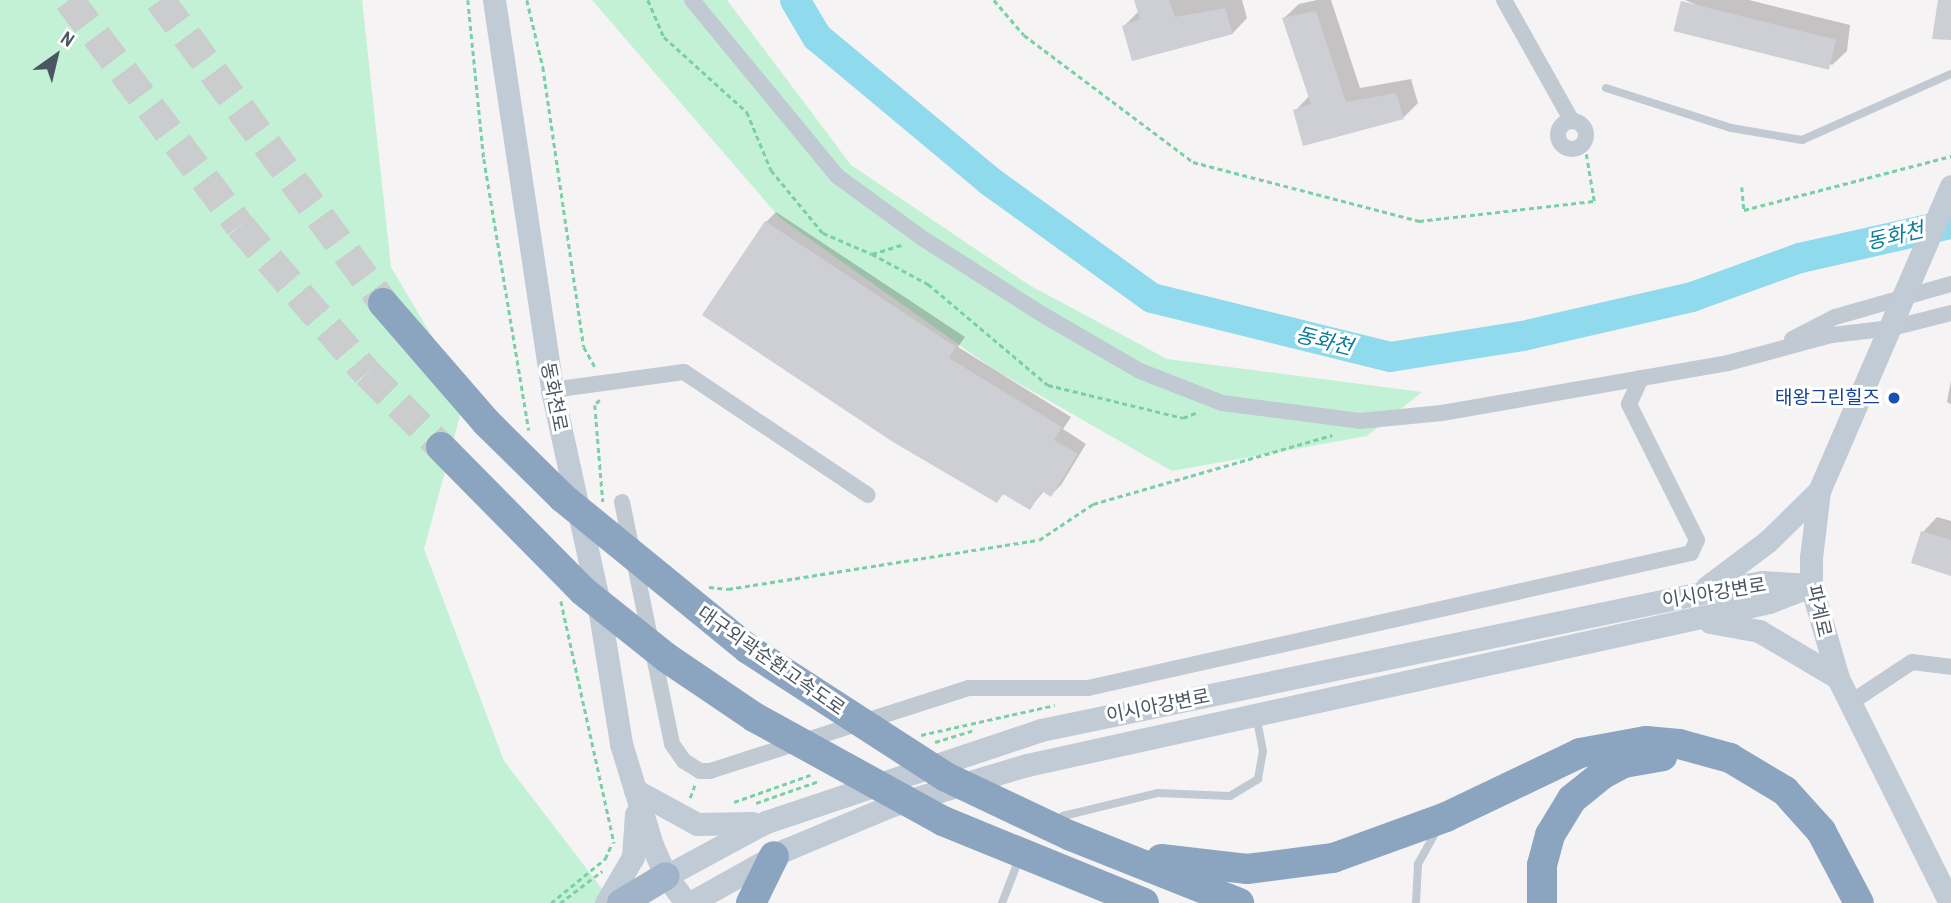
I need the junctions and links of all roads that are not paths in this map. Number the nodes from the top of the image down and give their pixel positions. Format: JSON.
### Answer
{"nodes":[{"id":1,"x":494,"y":0,"type":"edge"},
{"id":2,"x":692,"y":0,"type":"edge"},
{"id":3,"x":1504,"y":0,"type":"edge"},
{"id":4,"x":1951,"y":74,"type":"edge"},
{"id":5,"x":1606,"y":88,"type":"dead end"},
{"id":6,"x":1572,"y":121,"type":"junction"},
{"id":7,"x":1951,"y":186,"type":"edge"},
{"id":8,"x":1951,"y":284,"type":"edge"},
{"id":9,"x":383,"y":303,"type":"tunnel mouth"},
{"id":10,"x":1951,"y":313,"type":"edge"},
{"id":11,"x":1897,"y":318,"type":"junction"},
{"id":12,"x":1766,"y":353,"type":"junction"},
{"id":13,"x":1641,"y":377,"type":"junction"},
{"id":14,"x":552,"y":390,"type":"junction"},
{"id":15,"x":441,"y":447,"type":"tunnel mouth"},
{"id":16,"x":1819,"y":491,"type":"junction"},
{"id":17,"x":867,"y":495,"type":"dead end"},
{"id":18,"x":622,"y":502,"type":"dead end"},
{"id":19,"x":1811,"y":585,"type":"junction"},
{"id":20,"x":1696,"y":594,"type":"junction"},
{"id":21,"x":1678,"y":620,"type":"junction"},
{"id":22,"x":1951,"y":667,"type":"edge"},
{"id":23,"x":1838,"y":678,"type":"junction"},
{"id":24,"x":1850,"y":703,"type":"junction"},
{"id":25,"x":1255,"y":713,"type":"junction"},
{"id":26,"x":635,"y":790,"type":"junction"},
{"id":27,"x":1446,"y":817,"type":"junction"},
{"id":28,"x":766,"y":822,"type":"junction"},
{"id":29,"x":1045,"y":834,"type":"dead end"},
{"id":30,"x":1036,"y":842,"type":"dead end"},
{"id":31,"x":1112,"y":853,"type":"junction"},
{"id":32,"x":774,"y":856,"type":"junction"},
{"id":33,"x":666,"y":876,"type":"junction"},
{"id":34,"x":1539,"y":898,"type":"edge"},
{"id":35,"x":606,"y":903,"type":"edge"},
{"id":36,"x":621,"y":903,"type":"edge"},
{"id":37,"x":688,"y":903,"type":"edge"},
{"id":38,"x":751,"y":903,"type":"edge"},
{"id":39,"x":1002,"y":903,"type":"edge"},
{"id":40,"x":1144,"y":903,"type":"edge"},
{"id":41,"x":1239,"y":903,"type":"edge"},
{"id":42,"x":1416,"y":903,"type":"edge"},
{"id":43,"x":1848,"y":903,"type":"edge"},
{"id":44,"x":1859,"y":903,"type":"edge"},
{"id":45,"x":1950,"y":903,"type":"edge"}],
"edges":[{"from":1,"to":14,"type":"main road","name":"동화천로"},
{"from":2,"to":13,"type":"street"},
{"from":3,"to":6,"type":"street"},
{"from":4,"to":5,"type":"lane"},
{"from":6,"to":6,"type":"street"},
{"from":7,"to":11,"type":"main road","name":"파계로"},
{"from":8,"to":12,"type":"street"},
{"from":9,"to":31,"type":"highway","name":"대구외곽순환고속도로"},
{"from":10,"to":11,"type":"street"},
{"from":11,"to":12,"type":"street"},
{"from":11,"to":16,"type":"main road","name":"파계로"},
{"from":12,"to":13,"type":"street"},
{"from":13,"to":18,"type":"street"},
{"from":14,"to":17,"type":"street"},
{"from":14,"to":26,"type":"main road","name":"동화천로"},
{"from":15,"to":40,"type":"highway"},
{"from":16,"to":19,"type":"main road","name":"파계로"},
{"from":16,"to":20,"type":"main road"},
{"from":19,"to":20,"type":"main road","name":"이시아강변로"},
{"from":19,"to":21,"type":"main road","name":"이시아강변로"},
{"from":19,"to":23,"type":"main road","name":"파계로"},
{"from":20,"to":28,"type":"main road","name":"이시아강변로"},
{"from":21,"to":23,"type":"main road"},
{"from":21,"to":25,"type":"main road","name":"이시아강변로"},
{"from":22,"to":24,"type":"street"},
{"from":23,"to":24,"type":"main road","name":"파계로"},
{"from":24,"to":45,"type":"main road","name":"파계로"},
{"from":25,"to":29,"type":"lane"},
{"from":25,"to":32,"type":"main road","name":"이시아강변로"},
{"from":26,"to":28,"type":"main road"},
{"from":26,"to":33,"type":"main road"},
{"from":26,"to":35,"type":"main road"},
{"from":27,"to":31,"type":"highway"},
{"from":27,"to":42,"type":"lane"},
{"from":27,"to":44,"type":"highway"},
{"from":28,"to":33,"type":"main road","name":"이시아강변로"},
{"from":30,"to":39,"type":"lane"},
{"from":31,"to":41,"type":"highway","name":"대구외곽순환고속도로"},
{"from":32,"to":37,"type":"main road","name":"이시아강변로"},
{"from":32,"to":38,"type":"highway"},
{"from":33,"to":36,"type":"highway","name":"이시아강변로"},
{"from":33,"to":37,"type":"main road"},
{"from":34,"to":43,"type":"highway"}]}
